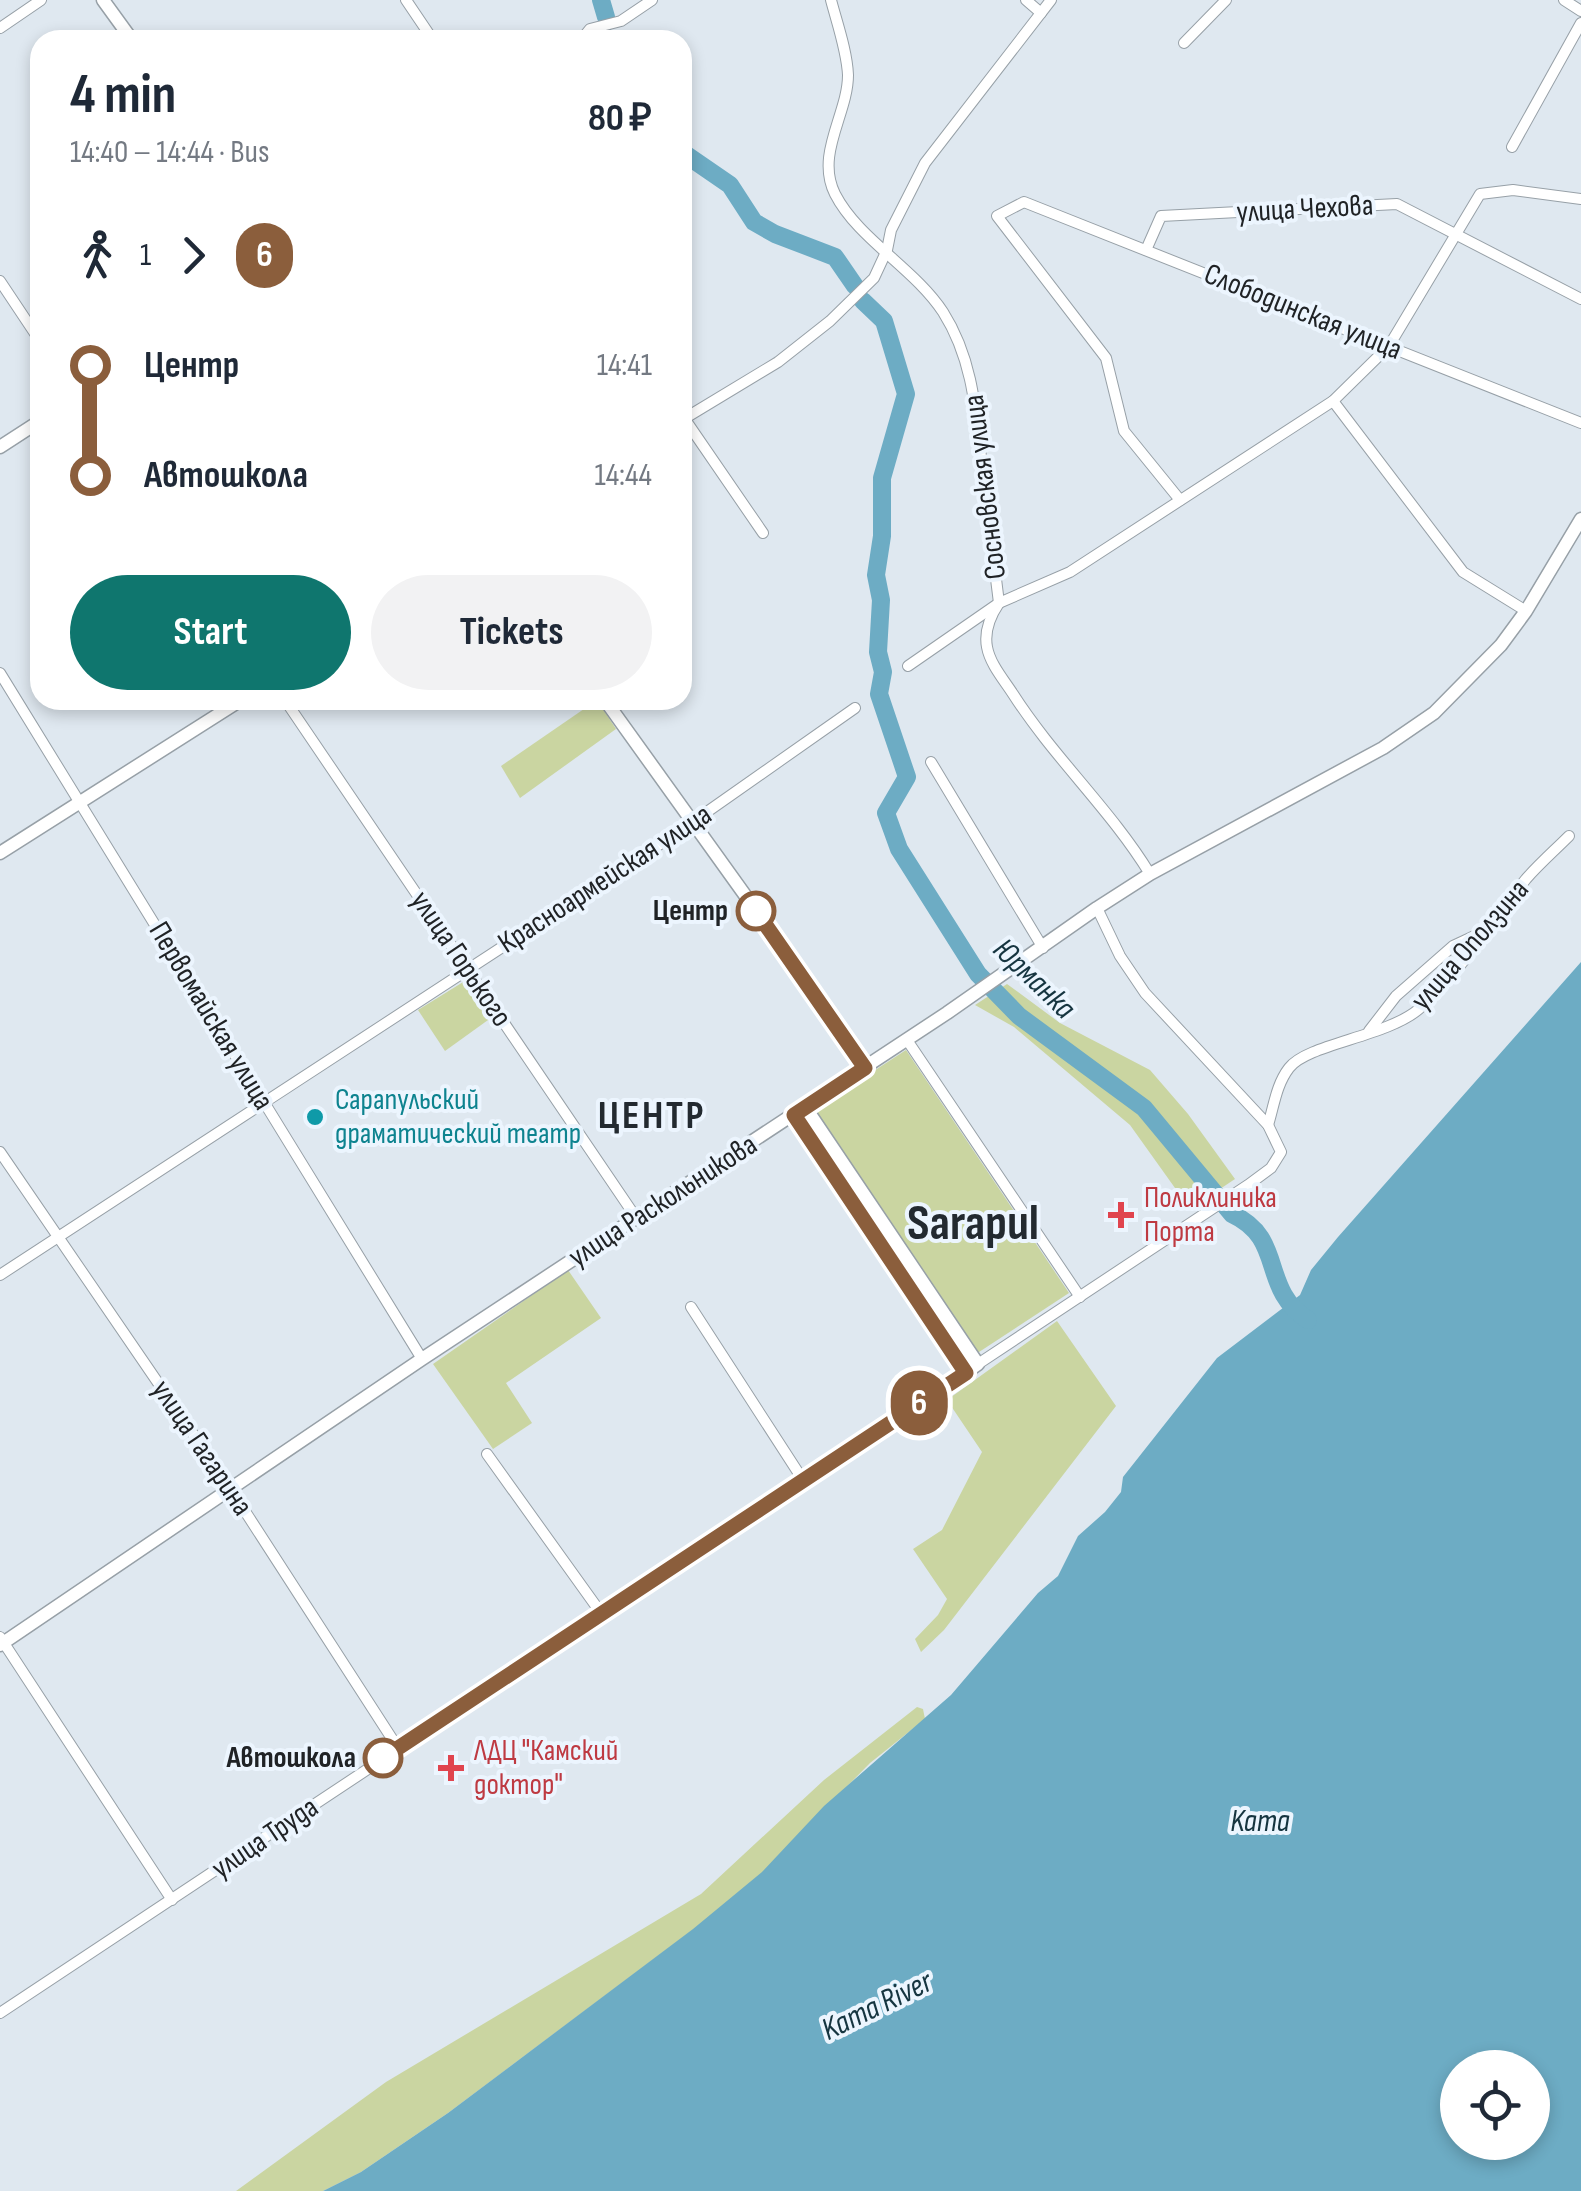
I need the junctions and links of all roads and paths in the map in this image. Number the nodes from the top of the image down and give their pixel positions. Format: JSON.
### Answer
{"nodes":[{"id":1,"x":41,"y":0,"type":"edge"},
{"id":2,"x":103,"y":0,"type":"edge"},
{"id":3,"x":406,"y":0,"type":"edge"},
{"id":4,"x":652,"y":0,"type":"edge"},
{"id":5,"x":831,"y":0,"type":"edge"},
{"id":6,"x":1026,"y":0,"type":"edge"},
{"id":7,"x":1051,"y":0,"type":"edge"},
{"id":8,"x":1226,"y":0,"type":"edge"},
{"id":9,"x":1564,"y":0,"type":"edge"},
{"id":10,"x":1581,"y":11,"type":"edge"},
{"id":11,"x":1040,"y":13,"type":"junction"},
{"id":12,"x":1581,"y":23,"type":"edge"},
{"id":13,"x":0,"y":28,"type":"edge"},
{"id":14,"x":125,"y":30,"type":"edge"},
{"id":15,"x":426,"y":30,"type":"edge"},
{"id":16,"x":589,"y":30,"type":"edge"},
{"id":17,"x":1184,"y":43,"type":"dead end"},
{"id":18,"x":1512,"y":147,"type":"dead end"},
{"id":19,"x":1581,"y":199,"type":"edge"},
{"id":20,"x":1457,"y":232,"type":"junction"},
{"id":21,"x":887,"y":250,"type":"junction"},
{"id":22,"x":1146,"y":250,"type":"junction"},
{"id":23,"x":0,"y":281,"type":"edge"},
{"id":24,"x":1581,"y":299,"type":"edge"},
{"id":25,"x":30,"y":326,"type":"edge"},
{"id":26,"x":1389,"y":346,"type":"junction"},
{"id":27,"x":1332,"y":401,"type":"junction"},
{"id":28,"x":692,"y":413,"type":"edge"},
{"id":29,"x":1581,"y":423,"type":"edge"},
{"id":30,"x":30,"y":428,"type":"edge"},
{"id":31,"x":692,"y":431,"type":"edge"},
{"id":32,"x":0,"y":447,"type":"edge"},
{"id":33,"x":1180,"y":500,"type":"junction"},
{"id":34,"x":1581,"y":519,"type":"edge"},
{"id":35,"x":763,"y":533,"type":"dead end"},
{"id":36,"x":999,"y":602,"type":"junction"},
{"id":37,"x":1526,"y":611,"type":"junction"},
{"id":38,"x":908,"y":666,"type":"dead end"},
{"id":39,"x":0,"y":672,"type":"edge"},
{"id":40,"x":855,"y":708,"type":"dead end"},
{"id":41,"x":225,"y":710,"type":"edge"},
{"id":42,"x":293,"y":710,"type":"edge"},
{"id":43,"x":612,"y":710,"type":"edge"},
{"id":44,"x":931,"y":762,"type":"dead end"},
{"id":45,"x":81,"y":802,"type":"junction"},
{"id":46,"x":692,"y":823,"type":"junction"},
{"id":47,"x":1569,"y":836,"type":"dead end"},
{"id":48,"x":0,"y":853,"type":"edge"},
{"id":49,"x":1150,"y":874,"type":"junction"},
{"id":50,"x":1097,"y":908,"type":"junction"},
{"id":51,"x":1487,"y":929,"type":"junction"},
{"id":52,"x":1038,"y":951,"type":"junction"},
{"id":53,"x":468,"y":969,"type":"junction"},
{"id":54,"x":907,"y":1040,"type":"junction"},
{"id":55,"x":1351,"y":1042,"type":"junction"},
{"id":56,"x":865,"y":1068,"type":"junction"},
{"id":57,"x":264,"y":1103,"type":"junction"},
{"id":58,"x":800,"y":1112,"type":"junction"},
{"id":59,"x":1268,"y":1126,"type":"junction"},
{"id":60,"x":0,"y":1152,"type":"edge"},
{"id":61,"x":637,"y":1219,"type":"junction"},
{"id":62,"x":60,"y":1238,"type":"junction"},
{"id":63,"x":0,"y":1275,"type":"edge"},
{"id":64,"x":1080,"y":1297,"type":"junction"},
{"id":65,"x":691,"y":1307,"type":"dead end"},
{"id":66,"x":422,"y":1358,"type":"junction"},
{"id":67,"x":972,"y":1369,"type":"junction"},
{"id":68,"x":487,"y":1454,"type":"dead end"},
{"id":69,"x":803,"y":1480,"type":"junction"},
{"id":70,"x":230,"y":1488,"type":"junction"},
{"id":71,"x":601,"y":1613,"type":"junction"},
{"id":72,"x":1,"y":1642,"type":"edge"},
{"id":73,"x":398,"y":1748,"type":"junction"},
{"id":74,"x":172,"y":1900,"type":"junction"},
{"id":75,"x":0,"y":2013,"type":"edge"}],
"edges":[{"from":1,"to":13,"type":"street"},
{"from":2,"to":14,"type":"main road"},
{"from":3,"to":15,"type":"street"},
{"from":4,"to":16,"type":"street"},
{"from":5,"to":21,"type":"street","name":"Сосновская улица"},
{"from":6,"to":11,"type":"street"},
{"from":7,"to":11,"type":"street"},
{"from":8,"to":17,"type":"street"},
{"from":9,"to":10,"type":"street"},
{"from":11,"to":21,"type":"street"},
{"from":12,"to":18,"type":"street"},
{"from":19,"to":20,"type":"street"},
{"from":20,"to":22,"type":"street","name":"улица Чехова"},
{"from":20,"to":24,"type":"street","name":"улица Чехова"},
{"from":20,"to":26,"type":"street"},
{"from":21,"to":28,"type":"street"},
{"from":21,"to":36,"type":"street","name":"Сосновская улица"},
{"from":22,"to":26,"type":"street","name":"Слободинская улица"},
{"from":22,"to":33,"type":"street","name":"Слободинская улица"},
{"from":23,"to":25,"type":"street"},
{"from":26,"to":27,"type":"street"},
{"from":26,"to":29,"type":"street","name":"Слободинская улица"},
{"from":27,"to":33,"type":"street"},
{"from":27,"to":37,"type":"street"},
{"from":30,"to":32,"type":"main road"},
{"from":31,"to":35,"type":"street"},
{"from":33,"to":36,"type":"street"},
{"from":34,"to":37,"type":"main road","name":"улица Раскольникова"},
{"from":36,"to":38,"type":"street"},
{"from":36,"to":49,"type":"street","name":"Сосновская улица"},
{"from":37,"to":49,"type":"main road","name":"улица Раскольникова"},
{"from":39,"to":45,"type":"street","name":"Первомайская улица"},
{"from":40,"to":46,"type":"street","name":"Красноармейская улица"},
{"from":41,"to":45,"type":"main road"},
{"from":42,"to":53,"type":"street","name":"улица Горького"},
{"from":43,"to":46,"type":"main road"},
{"from":44,"to":52,"type":"street"},
{"from":45,"to":48,"type":"main road"},
{"from":45,"to":57,"type":"street","name":"Первомайская улица"},
{"from":46,"to":53,"type":"street","name":"Красноармейская улица"},
{"from":46,"to":56,"type":"main road"},
{"from":47,"to":51,"type":"street","name":"улица Оползина"},
{"from":49,"to":50,"type":"main road","name":"улица Раскольникова"},
{"from":50,"to":52,"type":"main road","name":"улица Раскольникова"},
{"from":50,"to":59,"type":"street"},
{"from":51,"to":55,"type":"street"},
{"from":51,"to":55,"type":"street","name":"улица Оползина"},
{"from":52,"to":54,"type":"main road","name":"улица Раскольникова"},
{"from":53,"to":57,"type":"street","name":"Красноармейская улица"},
{"from":53,"to":61,"type":"street","name":"улица Горького"},
{"from":54,"to":56,"type":"main road","name":"улица Раскольникова"},
{"from":54,"to":64,"type":"street"},
{"from":55,"to":59,"type":"street","name":"улица Оползина"},
{"from":56,"to":58,"type":"main road","name":"улица Раскольникова"},
{"from":57,"to":62,"type":"street","name":"Красноармейская улица"},
{"from":57,"to":66,"type":"street","name":"Первомайская улица"},
{"from":58,"to":61,"type":"main road","name":"улица Раскольникова"},
{"from":58,"to":67,"type":"main road"},
{"from":59,"to":64,"type":"street","name":"улица Оползина"},
{"from":60,"to":62,"type":"street","name":"улица Гагарина"},
{"from":61,"to":66,"type":"main road","name":"улица Раскольникова"},
{"from":62,"to":63,"type":"street","name":"Красноармейская улица"},
{"from":62,"to":70,"type":"street","name":"улица Гагарина"},
{"from":64,"to":67,"type":"street","name":"улица Труда"},
{"from":65,"to":69,"type":"street"},
{"from":66,"to":70,"type":"main road","name":"улица Раскольникова"},
{"from":67,"to":69,"type":"street","name":"улица Труда"},
{"from":68,"to":71,"type":"street"},
{"from":69,"to":71,"type":"street","name":"улица Труда"},
{"from":70,"to":72,"type":"main road","name":"улица Раскольникова"},
{"from":70,"to":73,"type":"street","name":"улица Гагарина"},
{"from":71,"to":73,"type":"street","name":"улица Труда"},
{"from":72,"to":74,"type":"street"},
{"from":73,"to":74,"type":"street","name":"улица Труда"},
{"from":74,"to":75,"type":"street","name":"улица Труда"}]}
